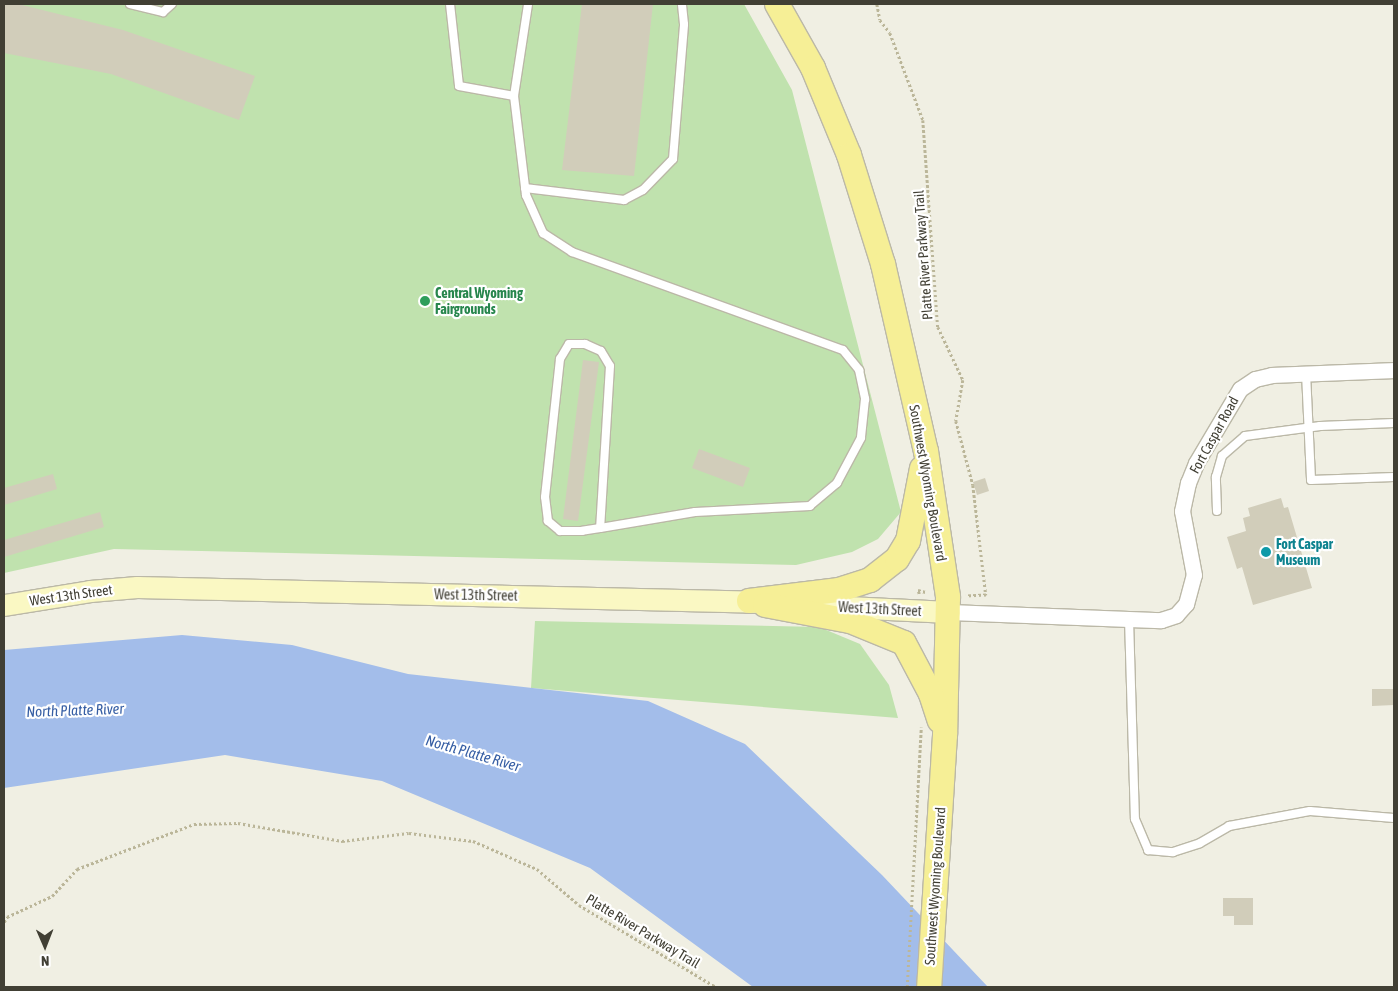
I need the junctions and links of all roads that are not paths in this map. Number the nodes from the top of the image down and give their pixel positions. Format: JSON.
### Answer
{"nodes":[{"id":1,"x":130,"y":4,"type":"edge"},
{"id":2,"x":172,"y":4,"type":"edge"},
{"id":3,"x":450,"y":4,"type":"edge"},
{"id":4,"x":528,"y":4,"type":"edge"},
{"id":5,"x":682,"y":4,"type":"edge"},
{"id":6,"x":777,"y":4,"type":"edge"},
{"id":7,"x":514,"y":96,"type":"junction"},
{"id":8,"x":525,"y":188,"type":"junction"},
{"id":9,"x":1394,"y":370,"type":"edge"},
{"id":10,"x":1306,"y":373,"type":"junction"},
{"id":11,"x":1394,"y":423,"type":"edge"},
{"id":12,"x":1308,"y":428,"type":"junction"},
{"id":13,"x":926,"y":451,"type":"junction"},
{"id":14,"x":1394,"y":478,"type":"edge"},
{"id":15,"x":1217,"y":511,"type":"dead end"},
{"id":16,"x":600,"y":528,"type":"junction"},
{"id":17,"x":749,"y":602,"type":"junction"},
{"id":18,"x":4,"y":605,"type":"edge"},
{"id":19,"x":949,"y":612,"type":"junction"},
{"id":20,"x":1130,"y":618,"type":"junction"},
{"id":21,"x":945,"y":735,"type":"junction"},
{"id":22,"x":1394,"y":818,"type":"edge"},
{"id":23,"x":929,"y":987,"type":"edge"}],
"edges":[{"from":1,"to":2,"type":"lane"},
{"from":3,"to":7,"type":"lane"},
{"from":4,"to":7,"type":"lane"},
{"from":5,"to":8,"type":"lane"},
{"from":6,"to":13,"type":"main road","name":"Southwest Wyoming Boulevard"},
{"from":7,"to":8,"type":"lane"},
{"from":8,"to":16,"type":"lane"},
{"from":9,"to":10,"type":"street","name":"Fort Caspar Road"},
{"from":10,"to":12,"type":"lane"},
{"from":10,"to":20,"type":"street","name":"Fort Caspar Road"},
{"from":11,"to":12,"type":"lane"},
{"from":12,"to":14,"type":"lane"},
{"from":12,"to":15,"type":"lane"},
{"from":13,"to":17,"type":"main road"},
{"from":13,"to":19,"type":"main road","name":"Southwest Wyoming Boulevard"},
{"from":16,"to":16,"type":"lane"},
{"from":17,"to":18,"type":"main road","name":"West 13th Street"},
{"from":17,"to":19,"type":"main road","name":"West 13th Street"},
{"from":17,"to":21,"type":"main road"},
{"from":19,"to":20,"type":"street","name":"Fort Caspar Road"},
{"from":19,"to":21,"type":"main road","name":"Southwest Wyoming Boulevard"},
{"from":20,"to":22,"type":"lane"},
{"from":21,"to":23,"type":"main road","name":"Southwest Wyoming Boulevard"}]}
